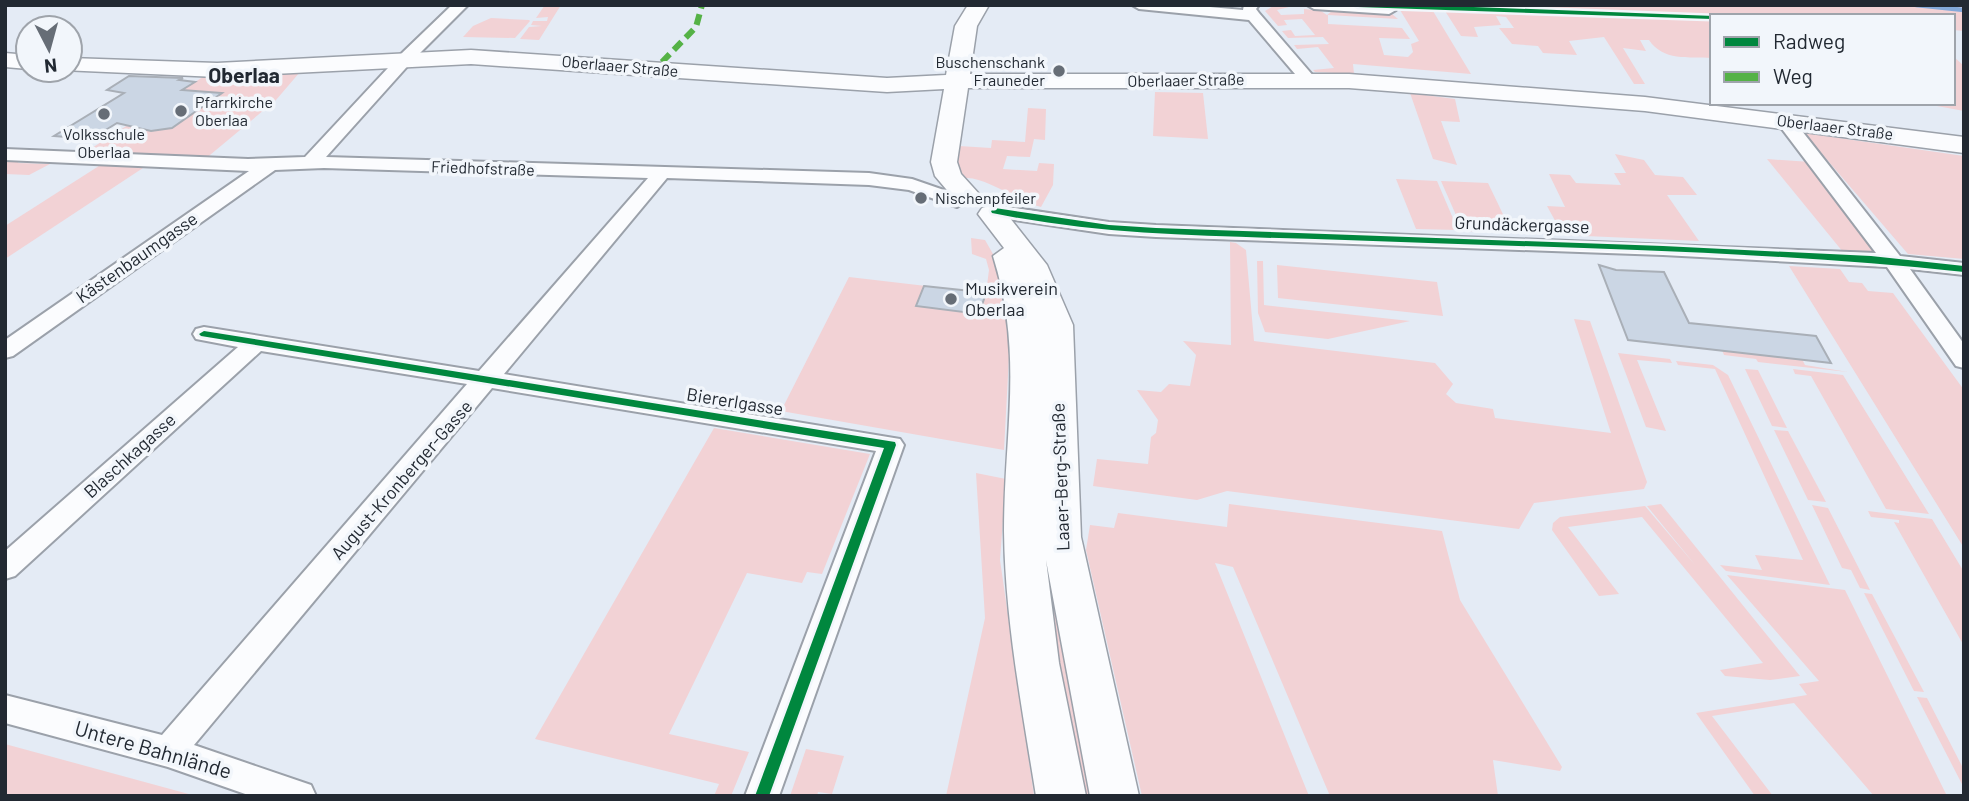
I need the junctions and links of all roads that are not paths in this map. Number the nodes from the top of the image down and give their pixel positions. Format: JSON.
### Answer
{"nodes":[{"id":1,"x":461,"y":5,"type":"edge"},
{"id":2,"x":978,"y":5,"type":"edge"},
{"id":3,"x":1314,"y":5,"type":"edge"},
{"id":4,"x":1145,"y":6,"type":"edge"},
{"id":5,"x":1253,"y":10,"type":"edge"},
{"id":6,"x":1389,"y":10,"type":"dead end"},
{"id":7,"x":407,"y":57,"type":"junction"},
{"id":8,"x":84,"y":65,"type":"edge"},
{"id":9,"x":1307,"y":78,"type":"junction"},
{"id":10,"x":956,"y":82,"type":"junction"},
{"id":11,"x":1785,"y":121,"type":"junction"},
{"id":12,"x":1964,"y":145,"type":"edge"},
{"id":13,"x":5,"y":155,"type":"edge"},
{"id":14,"x":311,"y":162,"type":"junction"},
{"id":15,"x":268,"y":166,"type":"junction"},
{"id":16,"x":945,"y":169,"type":"junction"},
{"id":17,"x":661,"y":174,"type":"junction"},
{"id":18,"x":912,"y":185,"type":"junction"},
{"id":19,"x":983,"y":210,"type":"junction"},
{"id":20,"x":1079,"y":224,"type":"junction"},
{"id":21,"x":1894,"y":261,"type":"junction"},
{"id":22,"x":1964,"y":269,"type":"edge"},
{"id":23,"x":204,"y":334,"type":"dead end"},
{"id":24,"x":256,"y":343,"type":"junction"},
{"id":25,"x":5,"y":351,"type":"edge"},
{"id":26,"x":1964,"y":361,"type":"edge"},
{"id":27,"x":488,"y":380,"type":"junction"},
{"id":28,"x":5,"y":568,"type":"edge"},
{"id":29,"x":5,"y":709,"type":"edge"},
{"id":30,"x":168,"y":752,"type":"junction"},
{"id":31,"x":299,"y":796,"type":"edge"},
{"id":32,"x":762,"y":796,"type":"edge"},
{"id":33,"x":1061,"y":796,"type":"edge"},
{"id":34,"x":1115,"y":796,"type":"edge"}],
"edges":[{"from":1,"to":7,"type":"street"},
{"from":2,"to":10,"type":"main road"},
{"from":3,"to":6,"type":"street"},
{"from":4,"to":5,"type":"street"},
{"from":5,"to":9,"type":"street"},
{"from":7,"to":8,"type":"main road","name":"Oberlaaer Straße"},
{"from":7,"to":10,"type":"main road","name":"Oberlaaer Straße"},
{"from":7,"to":14,"type":"street"},
{"from":9,"to":10,"type":"main road","name":"Oberlaaer Straße"},
{"from":9,"to":11,"type":"main road","name":"Oberlaaer Straße"},
{"from":10,"to":16,"type":"main road"},
{"from":11,"to":12,"type":"main road","name":"Oberlaaer Straße"},
{"from":11,"to":21,"type":"street"},
{"from":13,"to":15,"type":"street","name":"Friedhofstraße"},
{"from":14,"to":15,"type":"street","name":"Friedhofstraße"},
{"from":14,"to":17,"type":"street","name":"Friedhofstraße"},
{"from":15,"to":25,"type":"street","name":"Kästenbaumgasse"},
{"from":16,"to":18,"type":"street"},
{"from":16,"to":19,"type":"main road"},
{"from":17,"to":18,"type":"street","name":"Friedhofstraße"},
{"from":17,"to":27,"type":"street","name":"August-Kronberger-Gasse"},
{"from":18,"to":19,"type":"street","name":"Friedhofstraße"},
{"from":19,"to":20,"type":"street","name":"Grundäckergasse"},
{"from":19,"to":20,"type":"street","name":"Grundäckergasse"},
{"from":19,"to":33,"type":"main road","name":"Laaer-Berg-Straße"},
{"from":19,"to":34,"type":"main road","name":"Laaer-Berg-Straße"},
{"from":20,"to":21,"type":"street","name":"Grundäckergasse"},
{"from":21,"to":22,"type":"street","name":"Grundäckergasse"},
{"from":21,"to":26,"type":"street"},
{"from":23,"to":24,"type":"street","name":"Biererlgasse"},
{"from":24,"to":27,"type":"street","name":"Biererlgasse"},
{"from":24,"to":28,"type":"street","name":"Blaschkagasse"},
{"from":27,"to":30,"type":"street","name":"August-Kronberger-Gasse"},
{"from":27,"to":32,"type":"street","name":"Biererlgasse"},
{"from":29,"to":30,"type":"street","name":"Untere Bahnlände"},
{"from":30,"to":31,"type":"street","name":"Untere Bahnlände"}]}
